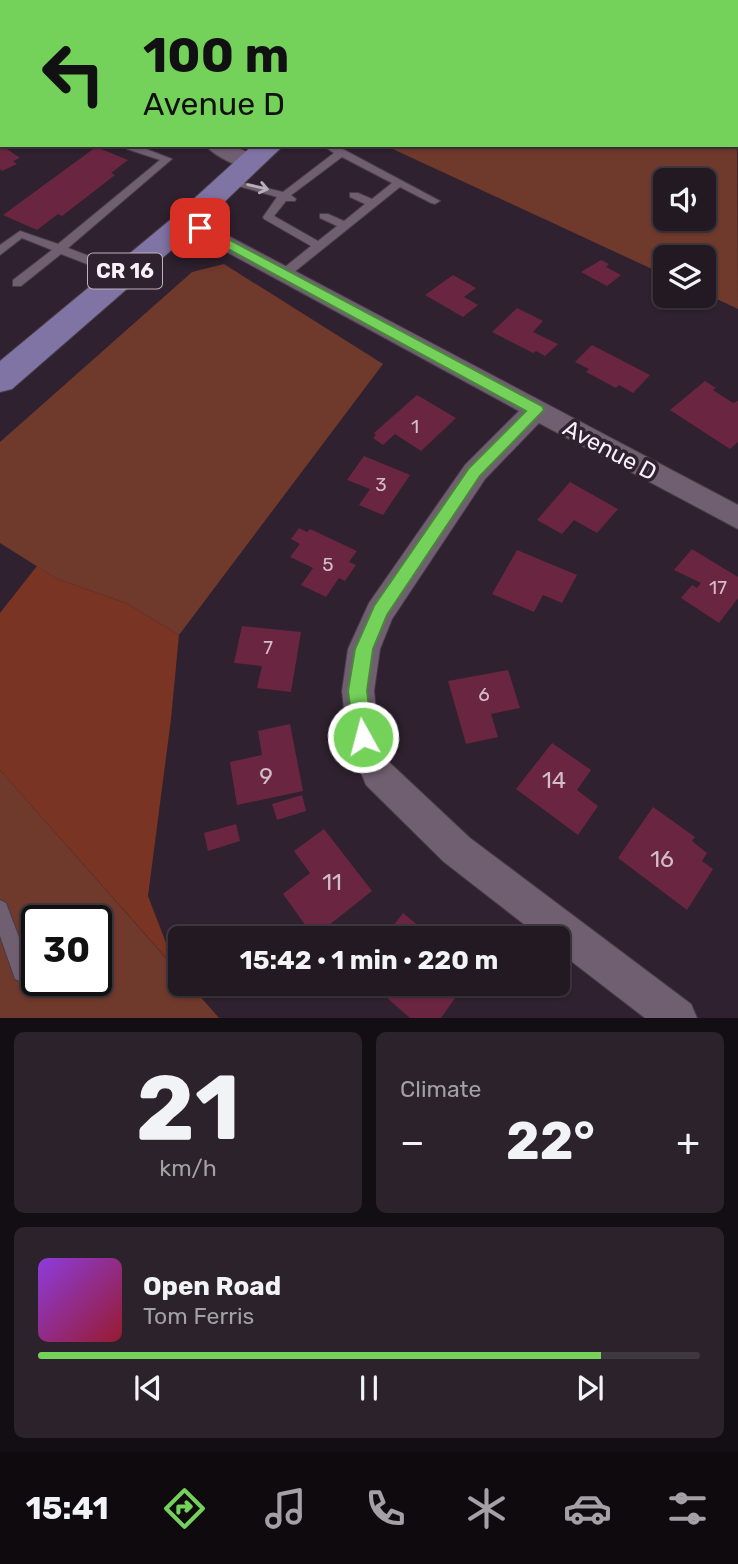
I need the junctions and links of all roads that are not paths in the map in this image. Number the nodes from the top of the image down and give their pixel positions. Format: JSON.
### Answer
{"nodes":[{"id":1,"x":131,"y":147,"type":"edge"},
{"id":2,"x":219,"y":147,"type":"edge"},
{"id":3,"x":330,"y":147,"type":"edge"},
{"id":4,"x":340,"y":153,"type":"junction"},
{"id":5,"x":250,"y":163,"type":"edge"},
{"id":6,"x":312,"y":175,"type":"junction"},
{"id":7,"x":324,"y":181,"type":"dead end"},
{"id":8,"x":398,"y":183,"type":"junction"},
{"id":9,"x":354,"y":195,"type":"dead end"},
{"id":10,"x":290,"y":198,"type":"junction"},
{"id":11,"x":435,"y":201,"type":"dead end"},
{"id":12,"x":372,"y":203,"type":"junction"},
{"id":13,"x":324,"y":216,"type":"dead end"},
{"id":14,"x":187,"y":220,"type":"junction"},
{"id":15,"x":344,"y":225,"type":"junction"},
{"id":16,"x":319,"y":246,"type":"junction"},
{"id":17,"x":60,"y":248,"type":"junction"},
{"id":18,"x":0,"y":251,"type":"edge"},
{"id":19,"x":122,"y":273,"type":"junction"},
{"id":20,"x":284,"y":274,"type":"junction"},
{"id":21,"x":17,"y":283,"type":"dead end"},
{"id":22,"x":0,"y":380,"type":"edge"},
{"id":23,"x":536,"y":410,"type":"junction"},
{"id":24,"x":738,"y":518,"type":"edge"},
{"id":25,"x":0,"y":909,"type":"edge"},
{"id":26,"x":21,"y":969,"type":"edge"},
{"id":27,"x":677,"y":1018,"type":"edge"}],
"edges":[{"from":1,"to":17,"type":"lane"},
{"from":2,"to":5,"type":"street"},
{"from":3,"to":4,"type":"lane"},
{"from":4,"to":6,"type":"lane"},
{"from":4,"to":8,"type":"lane"},
{"from":5,"to":10,"type":"lane","one_way":true},
{"from":5,"to":14,"type":"main road","number":"CR 16"},
{"from":6,"to":7,"type":"lane"},
{"from":6,"to":10,"type":"lane"},
{"from":8,"to":11,"type":"lane"},
{"from":8,"to":12,"type":"lane"},
{"from":9,"to":12,"type":"lane"},
{"from":10,"to":16,"type":"lane"},
{"from":12,"to":15,"type":"lane"},
{"from":13,"to":15,"type":"lane"},
{"from":14,"to":19,"type":"main road","number":"CR 16"},
{"from":14,"to":20,"type":"street","name":"Avenue D"},
{"from":15,"to":16,"type":"lane"},
{"from":16,"to":20,"type":"lane"},
{"from":17,"to":18,"type":"lane"},
{"from":17,"to":19,"type":"lane"},
{"from":17,"to":21,"type":"lane"},
{"from":19,"to":22,"type":"main road","number":"CR 16"},
{"from":20,"to":23,"type":"street","name":"Avenue D"},
{"from":23,"to":24,"type":"street","name":"Avenue D"},
{"from":23,"to":27,"type":"street"},
{"from":25,"to":26,"type":"lane"}]}
